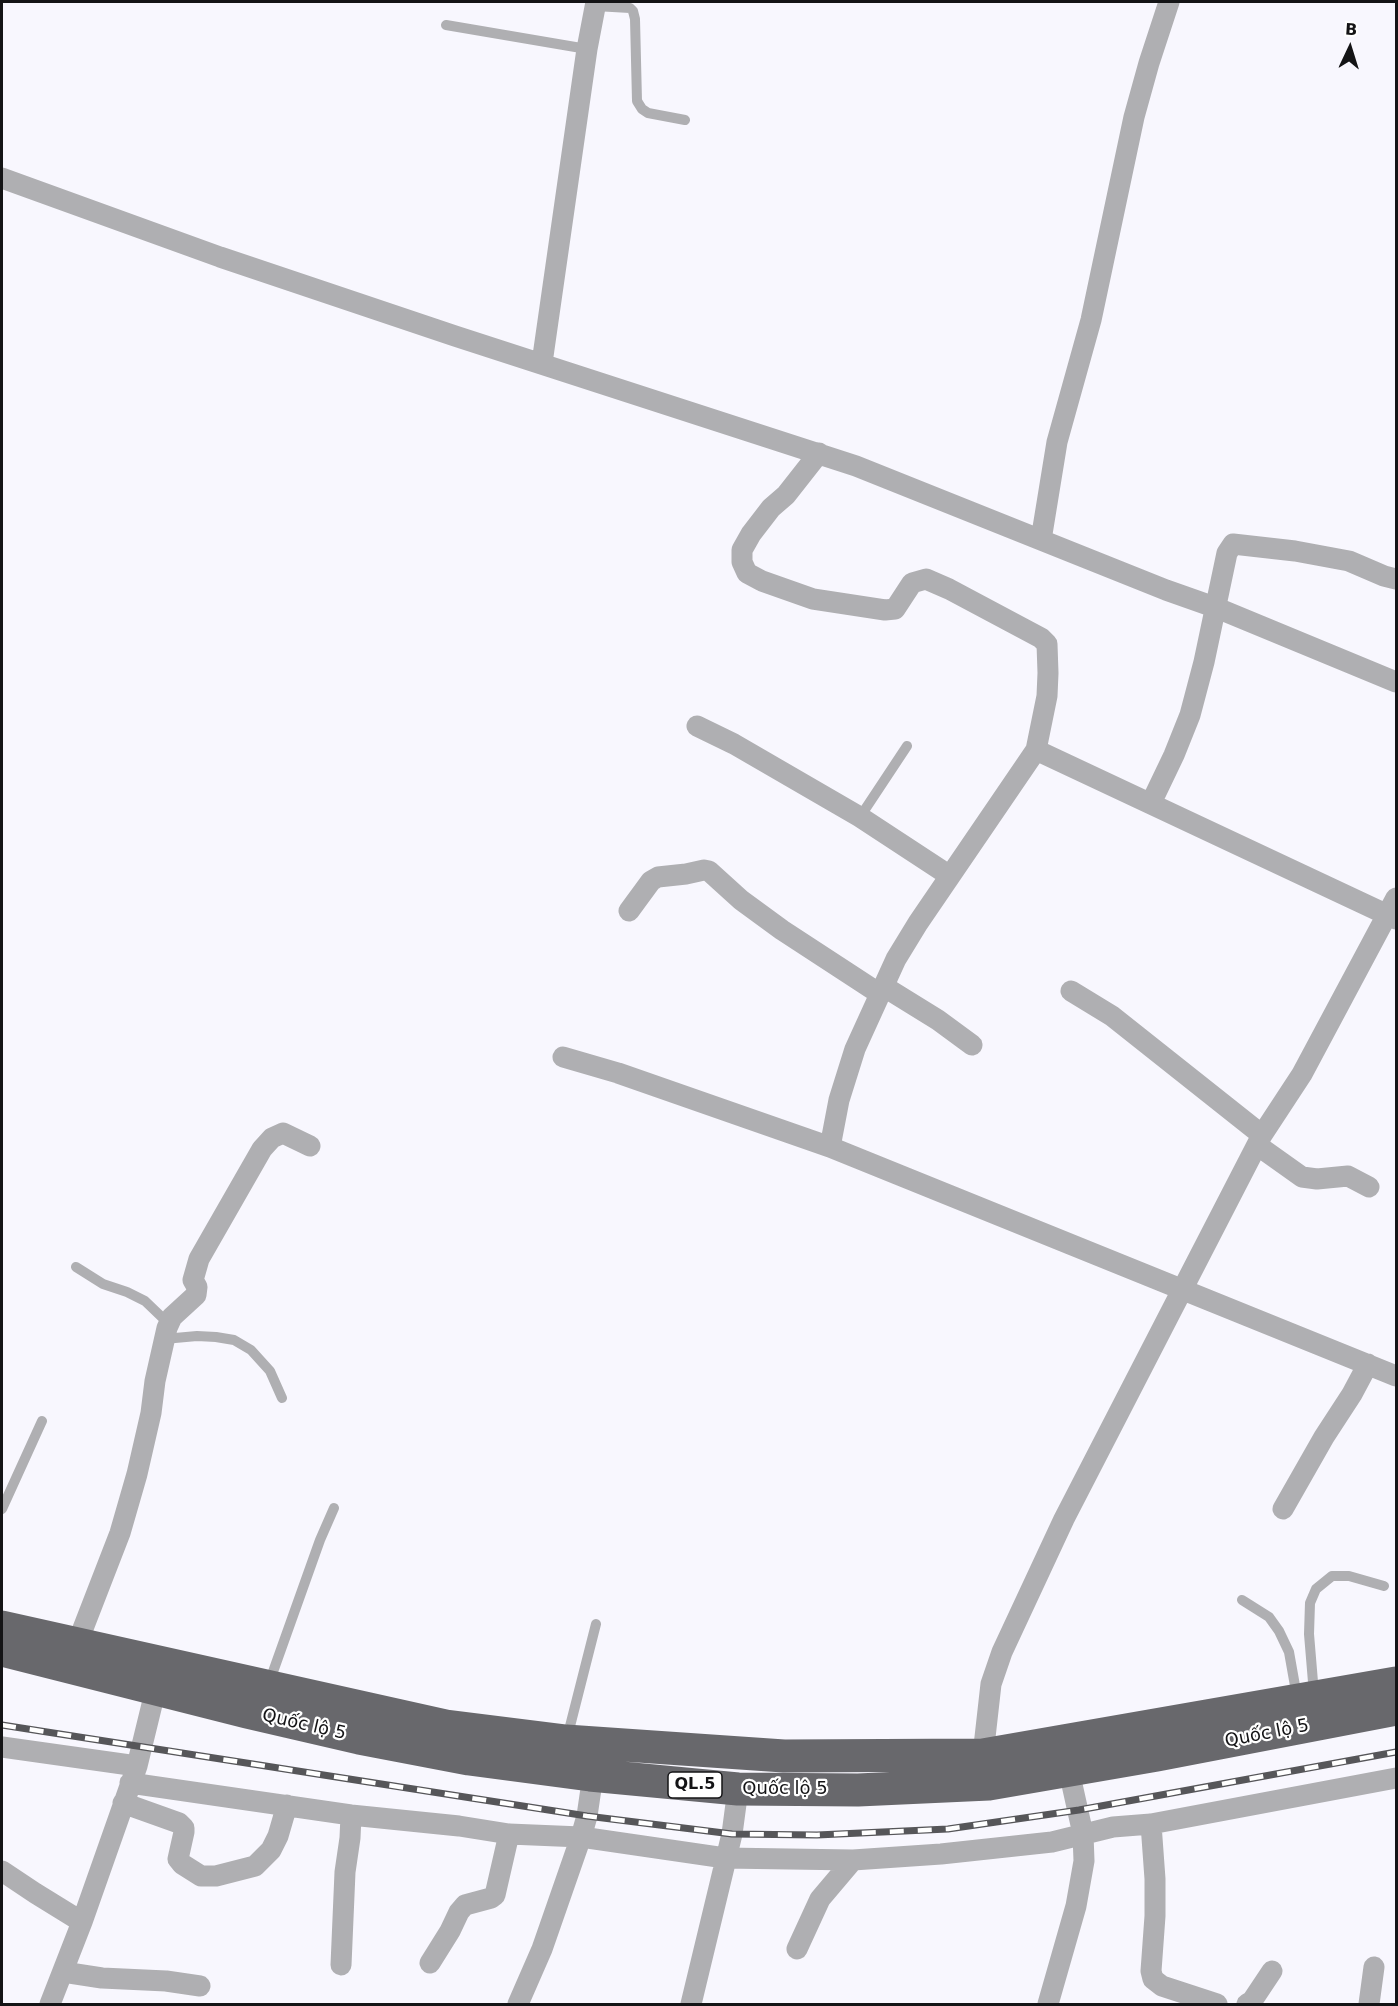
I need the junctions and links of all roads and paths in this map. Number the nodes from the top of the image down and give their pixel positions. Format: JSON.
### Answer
{"nodes":[{"id":1,"x":1169,"y":2,"type":"edge"},
{"id":2,"x":596,"y":4,"type":"edge"},
{"id":3,"x":446,"y":25,"type":"dead end"},
{"id":4,"x":587,"y":49,"type":"junction"},
{"id":5,"x":685,"y":120,"type":"dead end"},
{"id":6,"x":2,"y":178,"type":"edge"},
{"id":7,"x":542,"y":363,"type":"junction"},
{"id":8,"x":819,"y":453,"type":"junction"},
{"id":9,"x":1041,"y":540,"type":"junction"},
{"id":10,"x":1396,"y":579,"type":"edge"},
{"id":11,"x":1216,"y":608,"type":"junction"},
{"id":12,"x":1396,"y":682,"type":"edge"},
{"id":13,"x":697,"y":726,"type":"dead end"},
{"id":14,"x":907,"y":746,"type":"dead end"},
{"id":15,"x":1036,"y":750,"type":"junction"},
{"id":16,"x":1151,"y":803,"type":"junction"},
{"id":17,"x":860,"y":817,"type":"junction"},
{"id":18,"x":950,"y":876,"type":"junction"},
{"id":19,"x":629,"y":910,"type":"dead end"},
{"id":20,"x":1394,"y":910,"type":"edge"},
{"id":21,"x":881,"y":990,"type":"junction"},
{"id":22,"x":1071,"y":991,"type":"dead end"},
{"id":23,"x":972,"y":1045,"type":"dead end"},
{"id":24,"x":563,"y":1057,"type":"dead end"},
{"id":25,"x":1260,"y":1140,"type":"junction"},
{"id":26,"x":310,"y":1146,"type":"dead end"},
{"id":27,"x":830,"y":1147,"type":"junction"},
{"id":28,"x":1369,"y":1187,"type":"dead end"},
{"id":29,"x":76,"y":1267,"type":"dead end"},
{"id":30,"x":1183,"y":1288,"type":"junction"},
{"id":31,"x":166,"y":1331,"type":"junction"},
{"id":32,"x":1368,"y":1364,"type":"junction"},
{"id":33,"x":1396,"y":1376,"type":"edge"},
{"id":34,"x":282,"y":1398,"type":"dead end"},
{"id":35,"x":42,"y":1421,"type":"dead end"},
{"id":36,"x":334,"y":1508,"type":"dead end"},
{"id":37,"x":2,"y":1509,"type":"edge"},
{"id":38,"x":1283,"y":1509,"type":"dead end"},
{"id":39,"x":1384,"y":1586,"type":"dead end"},
{"id":40,"x":1242,"y":1600,"type":"dead end"},
{"id":41,"x":596,"y":1624,"type":"dead end"},
{"id":42,"x":2,"y":1627,"type":"edge"},
{"id":43,"x":77,"y":1644,"type":"junction"},
{"id":44,"x":2,"y":1650,"type":"edge"},
{"id":45,"x":1396,"y":1683,"type":"edge"},
{"id":46,"x":267,"y":1686,"type":"junction"},
{"id":47,"x":156,"y":1688,"type":"junction"},
{"id":48,"x":1306,"y":1699,"type":"junction"},
{"id":49,"x":1396,"y":1709,"type":"edge"},
{"id":50,"x":566,"y":1741,"type":"junction"},
{"id":51,"x":2,"y":1747,"type":"edge"},
{"id":52,"x":983,"y":1755,"type":"junction"},
{"id":53,"x":1069,"y":1771,"type":"junction"},
{"id":54,"x":133,"y":1775,"type":"junction"},
{"id":55,"x":593,"y":1775,"type":"junction"},
{"id":56,"x":1396,"y":1778,"type":"edge"},
{"id":57,"x":738,"y":1789,"type":"junction"},
{"id":58,"x":123,"y":1803,"type":"junction"},
{"id":59,"x":287,"y":1804,"type":"junction"},
{"id":60,"x":351,"y":1815,"type":"junction"},
{"id":61,"x":1152,"y":1824,"type":"junction"},
{"id":62,"x":1083,"y":1833,"type":"junction"},
{"id":63,"x":509,"y":1834,"type":"junction"},
{"id":64,"x":581,"y":1836,"type":"junction"},
{"id":65,"x":725,"y":1858,"type":"junction"},
{"id":66,"x":853,"y":1860,"type":"junction"},
{"id":67,"x":2,"y":1871,"type":"edge"},
{"id":68,"x":82,"y":1922,"type":"junction"},
{"id":69,"x":797,"y":1949,"type":"dead end"},
{"id":70,"x":430,"y":1964,"type":"dead end"},
{"id":71,"x":341,"y":1965,"type":"dead end"},
{"id":72,"x":1374,"y":1967,"type":"dead end"},
{"id":73,"x":1272,"y":1971,"type":"dead end"},
{"id":74,"x":63,"y":1972,"type":"junction"},
{"id":75,"x":200,"y":1986,"type":"dead end"},
{"id":76,"x":50,"y":2004,"type":"edge"},
{"id":77,"x":518,"y":2004,"type":"edge"},
{"id":78,"x":691,"y":2004,"type":"edge"},
{"id":79,"x":1048,"y":2004,"type":"edge"},
{"id":80,"x":1217,"y":2004,"type":"edge"},
{"id":81,"x":1247,"y":2004,"type":"edge"},
{"id":82,"x":1370,"y":2004,"type":"edge"}],
"edges":[{"from":1,"to":9,"type":"street"},
{"from":2,"to":4,"type":"street"},
{"from":2,"to":5,"type":"lane"},
{"from":3,"to":4,"type":"lane"},
{"from":4,"to":7,"type":"street"},
{"from":6,"to":7,"type":"street"},
{"from":7,"to":8,"type":"street"},
{"from":8,"to":9,"type":"street"},
{"from":8,"to":15,"type":"street"},
{"from":9,"to":11,"type":"street"},
{"from":10,"to":11,"type":"street"},
{"from":11,"to":12,"type":"street"},
{"from":11,"to":16,"type":"street"},
{"from":13,"to":17,"type":"street"},
{"from":14,"to":17,"type":"lane"},
{"from":15,"to":16,"type":"street"},
{"from":15,"to":18,"type":"street"},
{"from":16,"to":20,"type":"street"},
{"from":17,"to":18,"type":"street"},
{"from":18,"to":21,"type":"street"},
{"from":19,"to":21,"type":"street"},
{"from":20,"to":25,"type":"street"},
{"from":21,"to":23,"type":"street"},
{"from":21,"to":27,"type":"street"},
{"from":22,"to":25,"type":"street"},
{"from":24,"to":27,"type":"street"},
{"from":25,"to":28,"type":"street"},
{"from":25,"to":30,"type":"street"},
{"from":26,"to":31,"type":"street"},
{"from":27,"to":30,"type":"street"},
{"from":29,"to":31,"type":"lane"},
{"from":30,"to":32,"type":"street"},
{"from":30,"to":52,"type":"street"},
{"from":31,"to":34,"type":"lane"},
{"from":31,"to":43,"type":"street"},
{"from":32,"to":33,"type":"street"},
{"from":32,"to":38,"type":"street"},
{"from":35,"to":37,"type":"lane"},
{"from":36,"to":46,"type":"lane"},
{"from":39,"to":48,"type":"lane"},
{"from":40,"to":48,"type":"lane"},
{"from":41,"to":50,"type":"lane"},
{"from":42,"to":43,"type":"highway","name":"Quốc lộ 5","number":"QL.5"},
{"from":43,"to":46,"type":"highway","name":"Quốc lộ 5","number":"QL.5"},
{"from":44,"to":47,"type":"highway","name":"Quốc lộ 5","number":"QL.5"},
{"from":45,"to":48,"type":"highway","name":"Quốc lộ 5","number":"QL.5"},
{"from":46,"to":50,"type":"highway","name":"Quốc lộ 5","number":"QL.5"},
{"from":47,"to":54,"type":"street"},
{"from":47,"to":55,"type":"highway","name":"Quốc lộ 5","number":"QL.5"},
{"from":48,"to":52,"type":"highway","name":"Quốc lộ 5","number":"QL.5"},
{"from":49,"to":53,"type":"highway","name":"Quốc lộ 5","number":"QL.5"},
{"from":50,"to":52,"type":"highway","name":"Quốc lộ 5","number":"QL.5"},
{"from":51,"to":54,"type":"street"},
{"from":53,"to":57,"type":"highway","name":"Quốc lộ 5","number":"QL.5"},
{"from":53,"to":62,"type":"street"},
{"from":54,"to":58,"type":"street"},
{"from":54,"to":59,"type":"street"},
{"from":55,"to":57,"type":"highway","name":"Quốc lộ 5","number":"QL.5"},
{"from":55,"to":64,"type":"street"},
{"from":56,"to":61,"type":"street"},
{"from":57,"to":65,"type":"street"},
{"from":58,"to":59,"type":"street"},
{"from":58,"to":68,"type":"street"},
{"from":59,"to":60,"type":"street"},
{"from":60,"to":63,"type":"street"},
{"from":60,"to":71,"type":"street"},
{"from":61,"to":62,"type":"street"},
{"from":61,"to":80,"type":"street"},
{"from":62,"to":66,"type":"street"},
{"from":62,"to":79,"type":"street"},
{"from":63,"to":64,"type":"street"},
{"from":63,"to":70,"type":"street"},
{"from":64,"to":65,"type":"street"},
{"from":64,"to":77,"type":"street"},
{"from":65,"to":66,"type":"street"},
{"from":65,"to":78,"type":"street"},
{"from":66,"to":69,"type":"street"},
{"from":67,"to":68,"type":"street"},
{"from":68,"to":74,"type":"street"},
{"from":72,"to":82,"type":"street"},
{"from":73,"to":81,"type":"street"},
{"from":74,"to":75,"type":"street"},
{"from":74,"to":76,"type":"street"}]}
